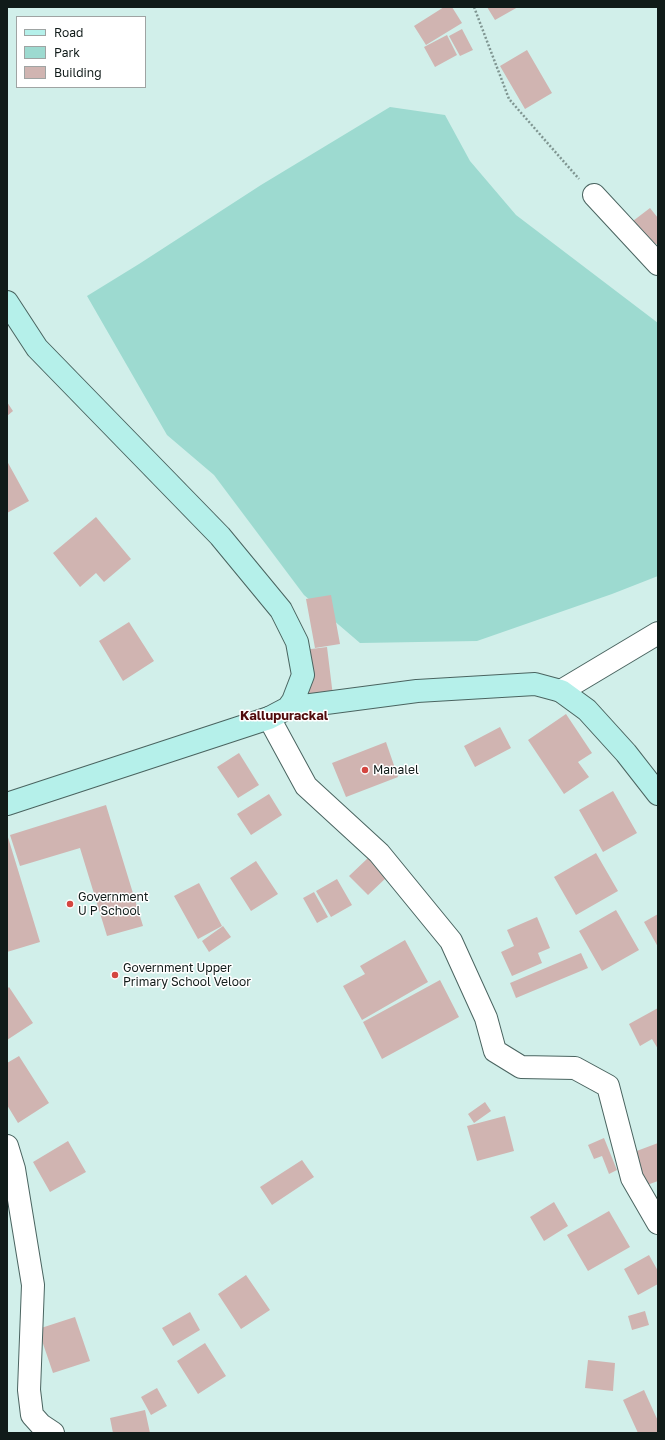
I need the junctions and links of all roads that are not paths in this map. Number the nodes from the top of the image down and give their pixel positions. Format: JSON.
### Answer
{"nodes":[{"id":1,"x":594,"y":195,"type":"road end"},
{"id":2,"x":658,"y":264,"type":"edge"},
{"id":3,"x":7,"y":302,"type":"edge"},
{"id":4,"x":658,"y":633,"type":"edge"},
{"id":5,"x":561,"y":691,"type":"junction"},
{"id":6,"x":288,"y":708,"type":"junction"},
{"id":7,"x":269,"y":718,"type":"junction"},
{"id":8,"x":658,"y":794,"type":"edge"},
{"id":9,"x":7,"y":804,"type":"edge"},
{"id":10,"x":7,"y":1146,"type":"edge"},
{"id":11,"x":658,"y":1223,"type":"edge"},
{"id":12,"x":53,"y":1433,"type":"edge"}],
"edges":[{"from":1,"to":2,"type":"street"},
{"from":3,"to":6,"type":"street"},
{"from":4,"to":5,"type":"street"},
{"from":5,"to":6,"type":"street"},
{"from":5,"to":8,"type":"street"},
{"from":6,"to":7,"type":"street"},
{"from":7,"to":9,"type":"street"},
{"from":7,"to":11,"type":"street"},
{"from":10,"to":12,"type":"street"}]}
